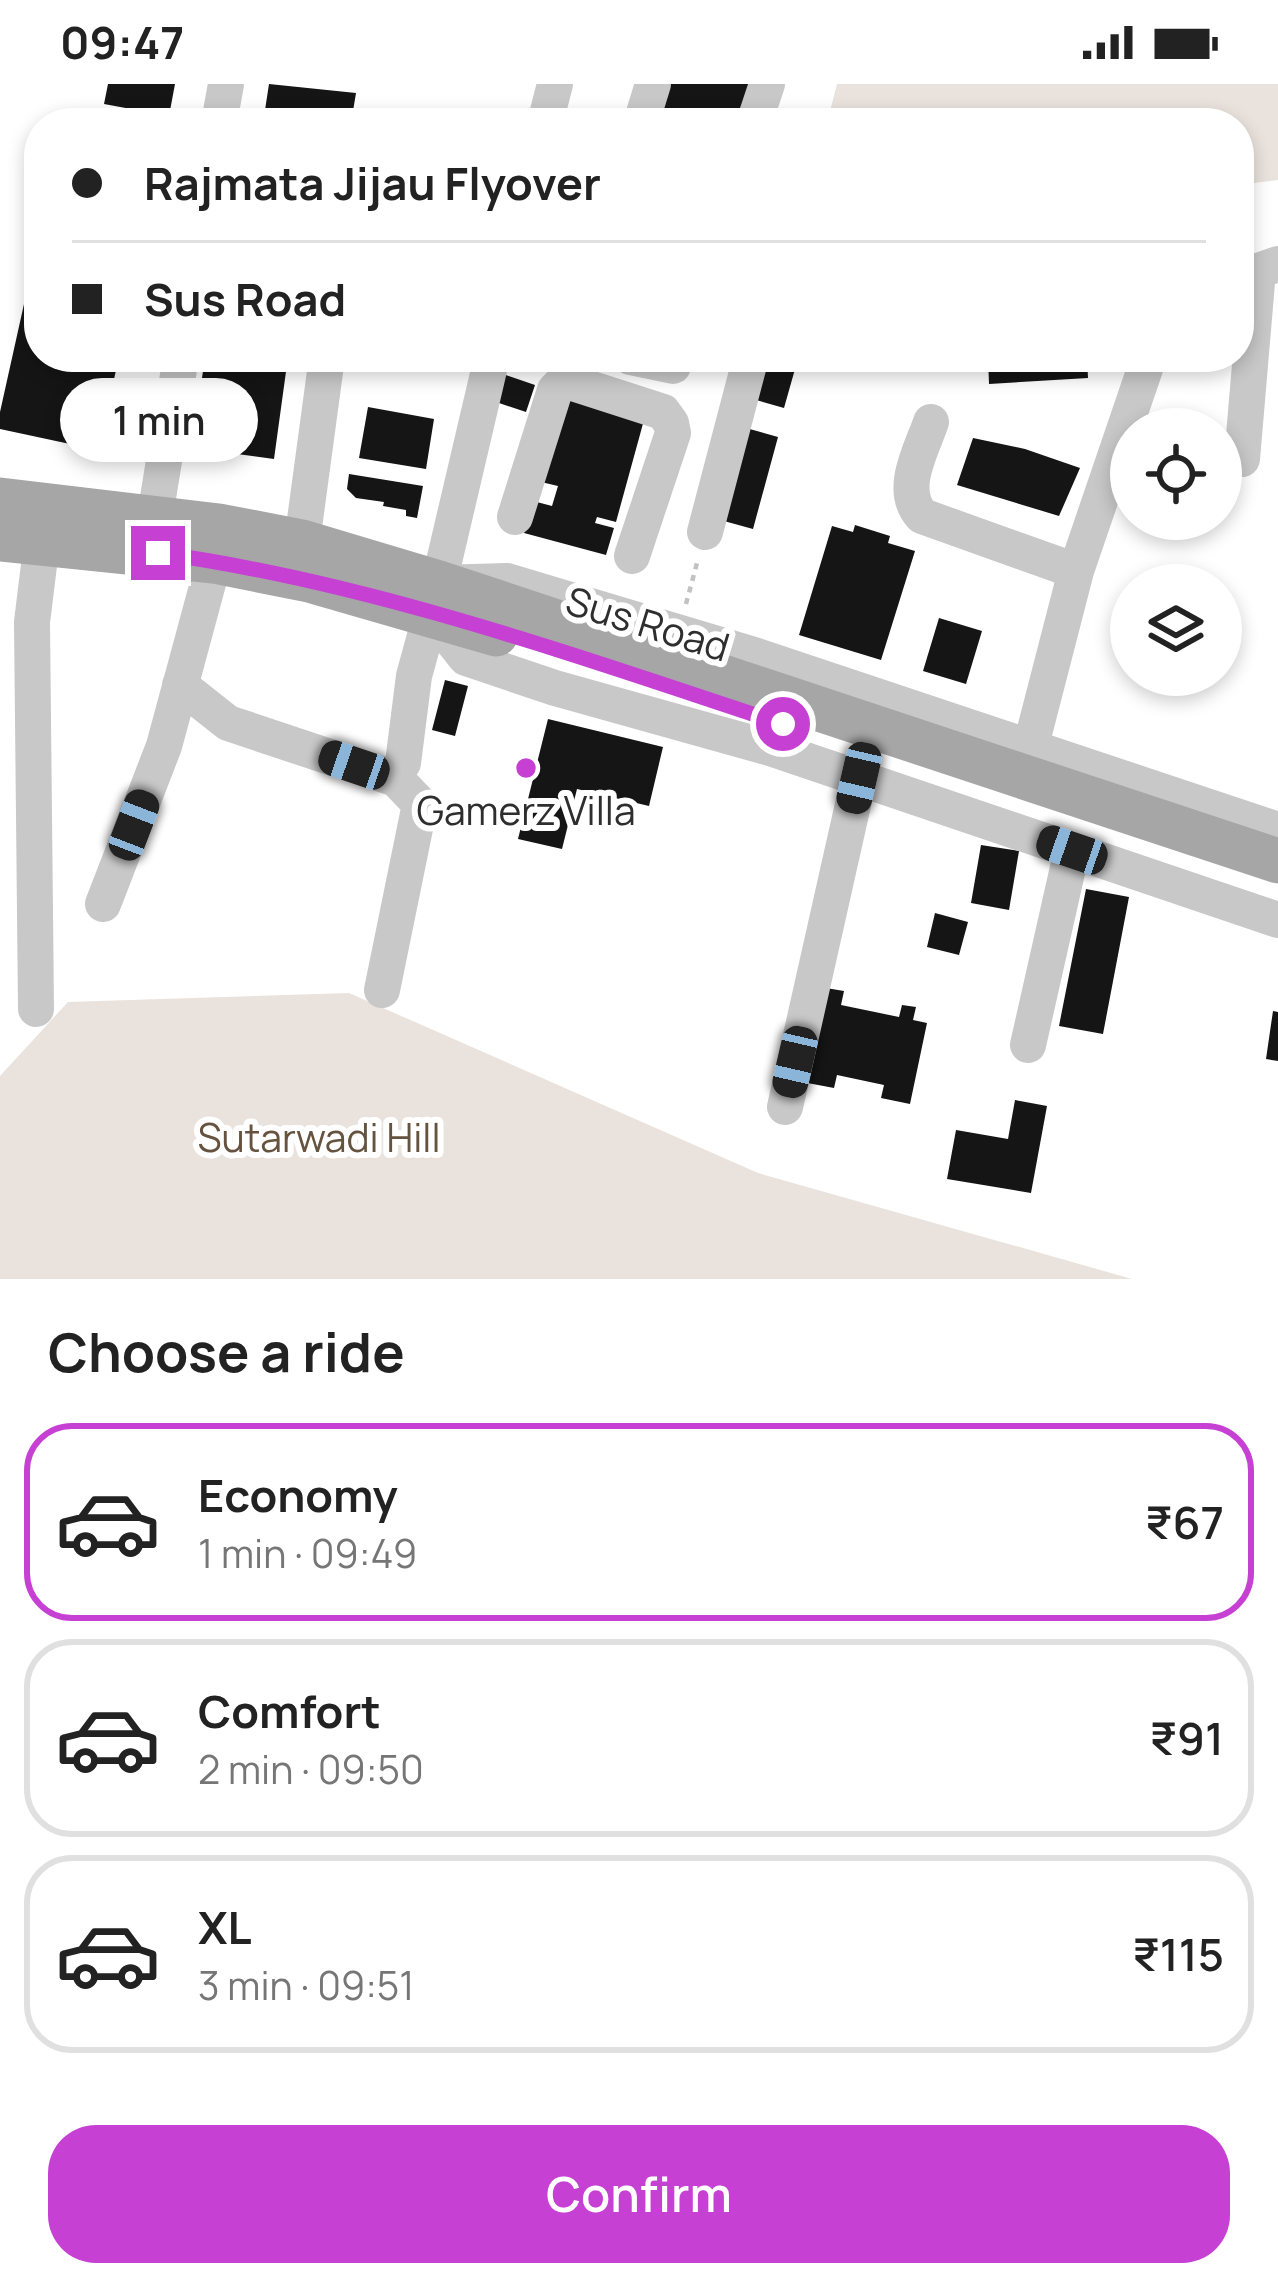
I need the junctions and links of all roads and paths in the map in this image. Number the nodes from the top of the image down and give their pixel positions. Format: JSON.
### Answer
{"nodes":[{"id":1,"x":1258,"y":270,"type":"edge"},
{"id":2,"x":1254,"y":317,"type":"edge"},
{"id":3,"x":178,"y":372,"type":"edge"},
{"id":4,"x":325,"y":372,"type":"edge"},
{"id":5,"x":489,"y":372,"type":"edge"},
{"id":6,"x":747,"y":372,"type":"edge"},
{"id":7,"x":1144,"y":372,"type":"edge"},
{"id":8,"x":1249,"y":372,"type":"edge"},
{"id":9,"x":931,"y":422,"type":"dead end"},
{"id":10,"x":470,"y":458,"type":"junction"},
{"id":11,"x":1242,"y":459,"type":"dead end"},
{"id":12,"x":530,"y":475,"type":"junction"},
{"id":13,"x":0,"y":500,"type":"edge"},
{"id":14,"x":154,"y":516,"type":"junction"},
{"id":15,"x":515,"y":518,"type":"dead end"},
{"id":16,"x":93,"y":528,"type":"junction"},
{"id":17,"x":705,"y":532,"type":"joint"},
{"id":18,"x":21,"y":540,"type":"edge"},
{"id":19,"x":302,"y":542,"type":"junction"},
{"id":20,"x":632,"y":556,"type":"dead end"},
{"id":21,"x":214,"y":561,"type":"junction"},
{"id":22,"x":1076,"y":571,"type":"junction"},
{"id":23,"x":435,"y":599,"type":"junction"},
{"id":24,"x":682,"y":618,"type":"junction"},
{"id":25,"x":180,"y":685,"type":"junction"},
{"id":26,"x":1030,"y":748,"type":"junction"},
{"id":27,"x":403,"y":763,"type":"dead end"},
{"id":28,"x":859,"y":778,"type":"junction"},
{"id":29,"x":1278,"y":830,"type":"edge"},
{"id":30,"x":1072,"y":850,"type":"junction"},
{"id":31,"x":1278,"y":861,"type":"edge"},
{"id":32,"x":1278,"y":892,"type":"edge"},
{"id":33,"x":103,"y":904,"type":"dead end"},
{"id":34,"x":1278,"y":920,"type":"edge"},
{"id":35,"x":382,"y":990,"type":"dead end"},
{"id":36,"x":36,"y":1009,"type":"dead end"},
{"id":37,"x":1028,"y":1045,"type":"dead end"},
{"id":38,"x":784,"y":1107,"type":"dead end"}],
"edges":[{"from":1,"to":2,"type":"street"},
{"from":3,"to":14,"type":"street"},
{"from":4,"to":19,"type":"street"},
{"from":5,"to":10,"type":"street"},
{"from":6,"to":17,"type":"street"},
{"from":7,"to":22,"type":"street"},
{"from":8,"to":11,"type":"street"},
{"from":9,"to":22,"type":"street"},
{"from":10,"to":12,"type":"street"},
{"from":10,"to":23,"type":"street"},
{"from":12,"to":15,"type":"street"},
{"from":12,"to":20,"type":"street"},
{"from":13,"to":16,"type":"main road","name":"Sus Road"},
{"from":14,"to":16,"type":"main road","name":"Sus Road"},
{"from":14,"to":19,"type":"main road","name":"Sus Road"},
{"from":16,"to":18,"type":"main road","name":"Sus Road"},
{"from":16,"to":21,"type":"main road","name":"Sus Road"},
{"from":17,"to":24,"type":"path"},
{"from":18,"to":36,"type":"street"},
{"from":19,"to":23,"type":"main road","name":"Sus Road"},
{"from":21,"to":23,"type":"main road","name":"Sus Road"},
{"from":21,"to":25,"type":"street"},
{"from":22,"to":26,"type":"street"},
{"from":23,"to":24,"type":"street","name":"Sus Road"},
{"from":23,"to":27,"type":"street"},
{"from":23,"to":28,"type":"street"},
{"from":23,"to":31,"type":"main road"},
{"from":23,"to":32,"type":"main road"},
{"from":24,"to":26,"type":"street","name":"Sus Road"},
{"from":25,"to":33,"type":"street"},
{"from":25,"to":35,"type":"street"},
{"from":26,"to":29,"type":"street","name":"Sus Road"},
{"from":28,"to":30,"type":"street"},
{"from":28,"to":38,"type":"street"},
{"from":30,"to":34,"type":"street"},
{"from":30,"to":37,"type":"street"}]}
